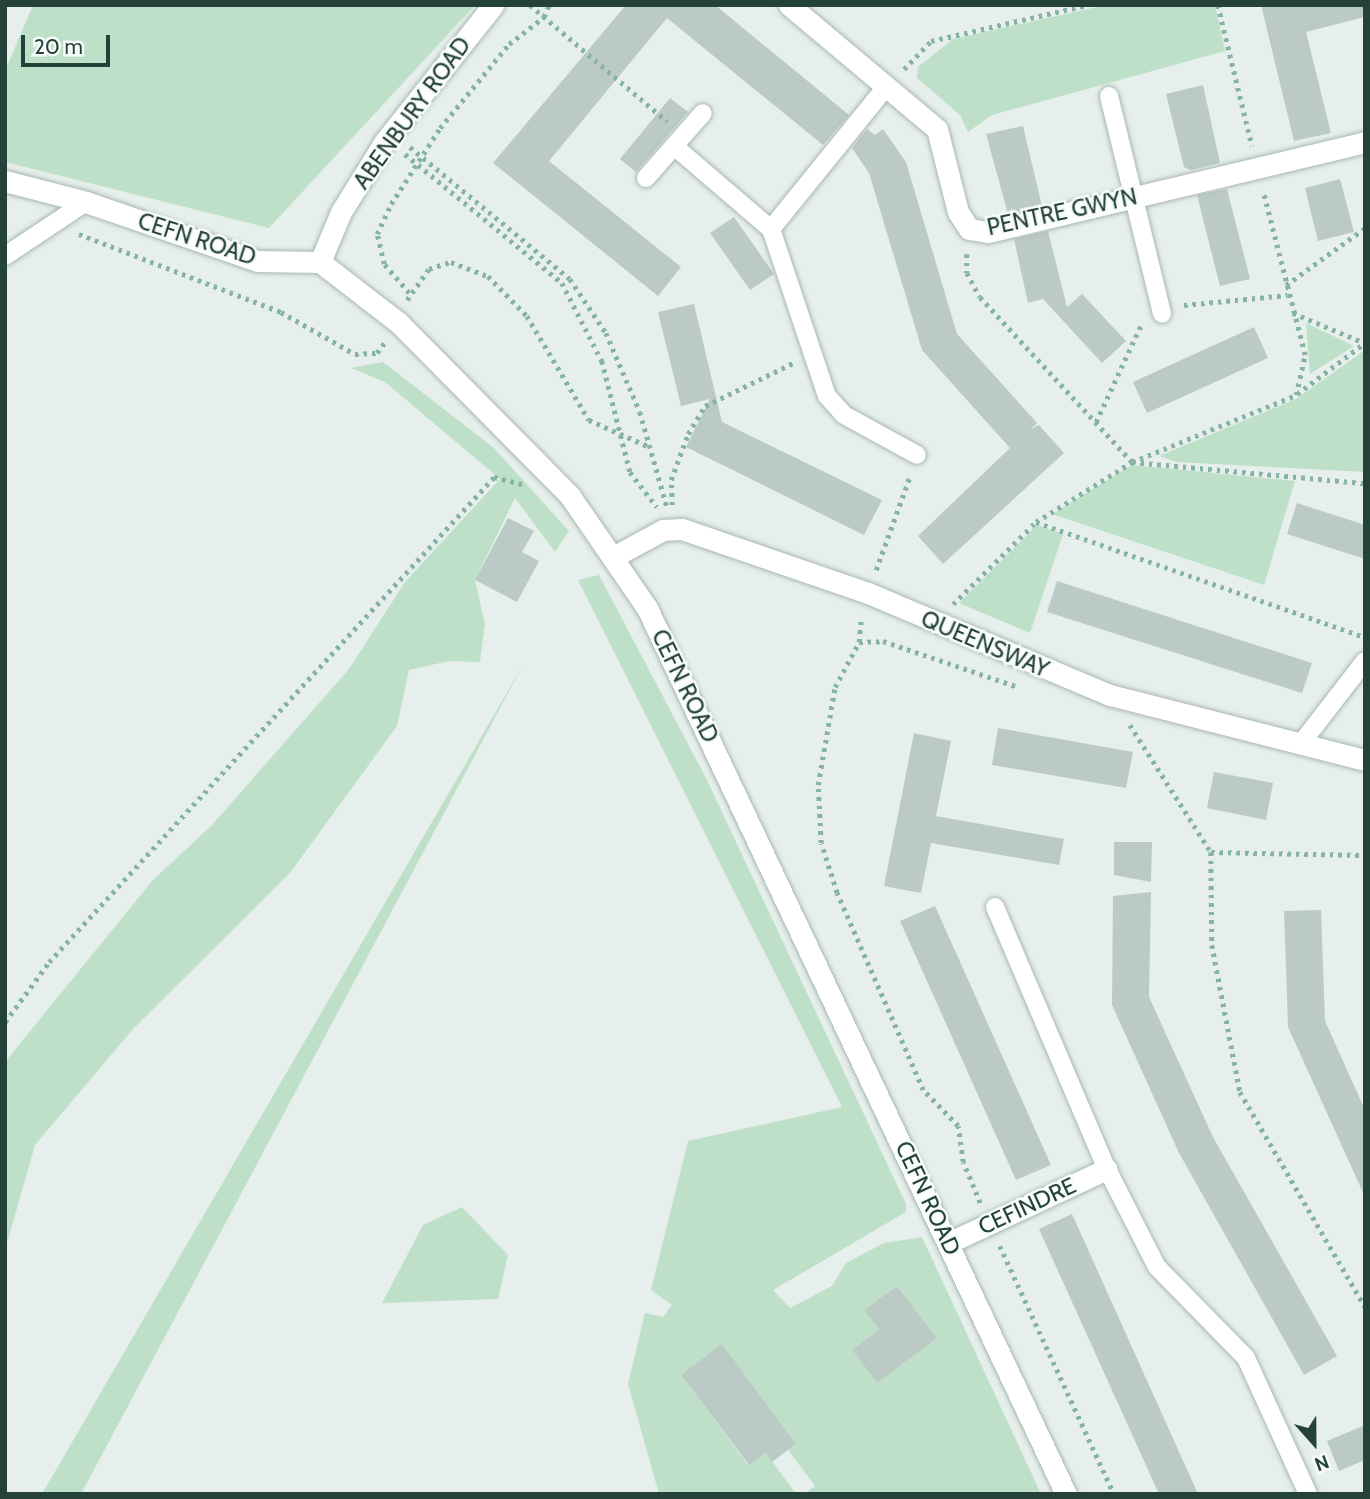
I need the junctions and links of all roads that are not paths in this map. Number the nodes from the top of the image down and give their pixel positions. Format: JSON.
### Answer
{"nodes":[{"id":1,"x":493,"y":5,"type":"edge"},
{"id":2,"x":789,"y":5,"type":"edge"},
{"id":3,"x":886,"y":87,"type":"junction"},
{"id":4,"x":1109,"y":96,"type":"dead end"},
{"id":5,"x":703,"y":113,"type":"dead end"},
{"id":6,"x":679,"y":141,"type":"junction"},
{"id":7,"x":1365,"y":142,"type":"edge"},
{"id":8,"x":646,"y":178,"type":"dead end"},
{"id":9,"x":5,"y":181,"type":"edge"},
{"id":10,"x":1134,"y":197,"type":"junction"},
{"id":11,"x":86,"y":202,"type":"junction"},
{"id":12,"x":771,"y":229,"type":"junction"},
{"id":13,"x":5,"y":256,"type":"edge"},
{"id":14,"x":320,"y":262,"type":"junction"},
{"id":15,"x":1161,"y":311,"type":"road end"},
{"id":16,"x":917,"y":455,"type":"road end"},
{"id":17,"x":615,"y":556,"type":"junction"},
{"id":18,"x":1365,"y":662,"type":"edge"},
{"id":19,"x":1300,"y":745,"type":"junction"},
{"id":20,"x":1365,"y":760,"type":"edge"},
{"id":21,"x":995,"y":907,"type":"dead end"},
{"id":22,"x":1107,"y":1169,"type":"junction"},
{"id":23,"x":948,"y":1243,"type":"junction"},
{"id":24,"x":1066,"y":1494,"type":"edge"},
{"id":25,"x":1308,"y":1494,"type":"edge"}],
"edges":[{"from":1,"to":14,"type":"street","name":"ABENBURY ROAD"},
{"from":2,"to":3,"type":"street","name":"PENTRE GWYN"},
{"from":3,"to":10,"type":"street","name":"PENTRE GWYN"},
{"from":3,"to":12,"type":"lane"},
{"from":4,"to":10,"type":"lane"},
{"from":5,"to":6,"type":"lane"},
{"from":6,"to":8,"type":"lane"},
{"from":6,"to":12,"type":"lane"},
{"from":7,"to":10,"type":"street","name":"PENTRE GWYN"},
{"from":9,"to":11,"type":"street","name":"CEFN ROAD"},
{"from":10,"to":15,"type":"lane"},
{"from":11,"to":13,"type":"lane"},
{"from":11,"to":14,"type":"street","name":"CEFN ROAD"},
{"from":12,"to":16,"type":"lane"},
{"from":14,"to":17,"type":"street","name":"CEFN ROAD"},
{"from":17,"to":19,"type":"street","name":"QUEENSWAY"},
{"from":17,"to":23,"type":"street","name":"CEFN ROAD"},
{"from":18,"to":19,"type":"lane"},
{"from":19,"to":20,"type":"street","name":"QUEENSWAY"},
{"from":21,"to":22,"type":"lane"},
{"from":22,"to":23,"type":"street","name":"CEFINDRE"},
{"from":22,"to":25,"type":"lane"},
{"from":23,"to":24,"type":"street","name":"CEFN ROAD"}]}
